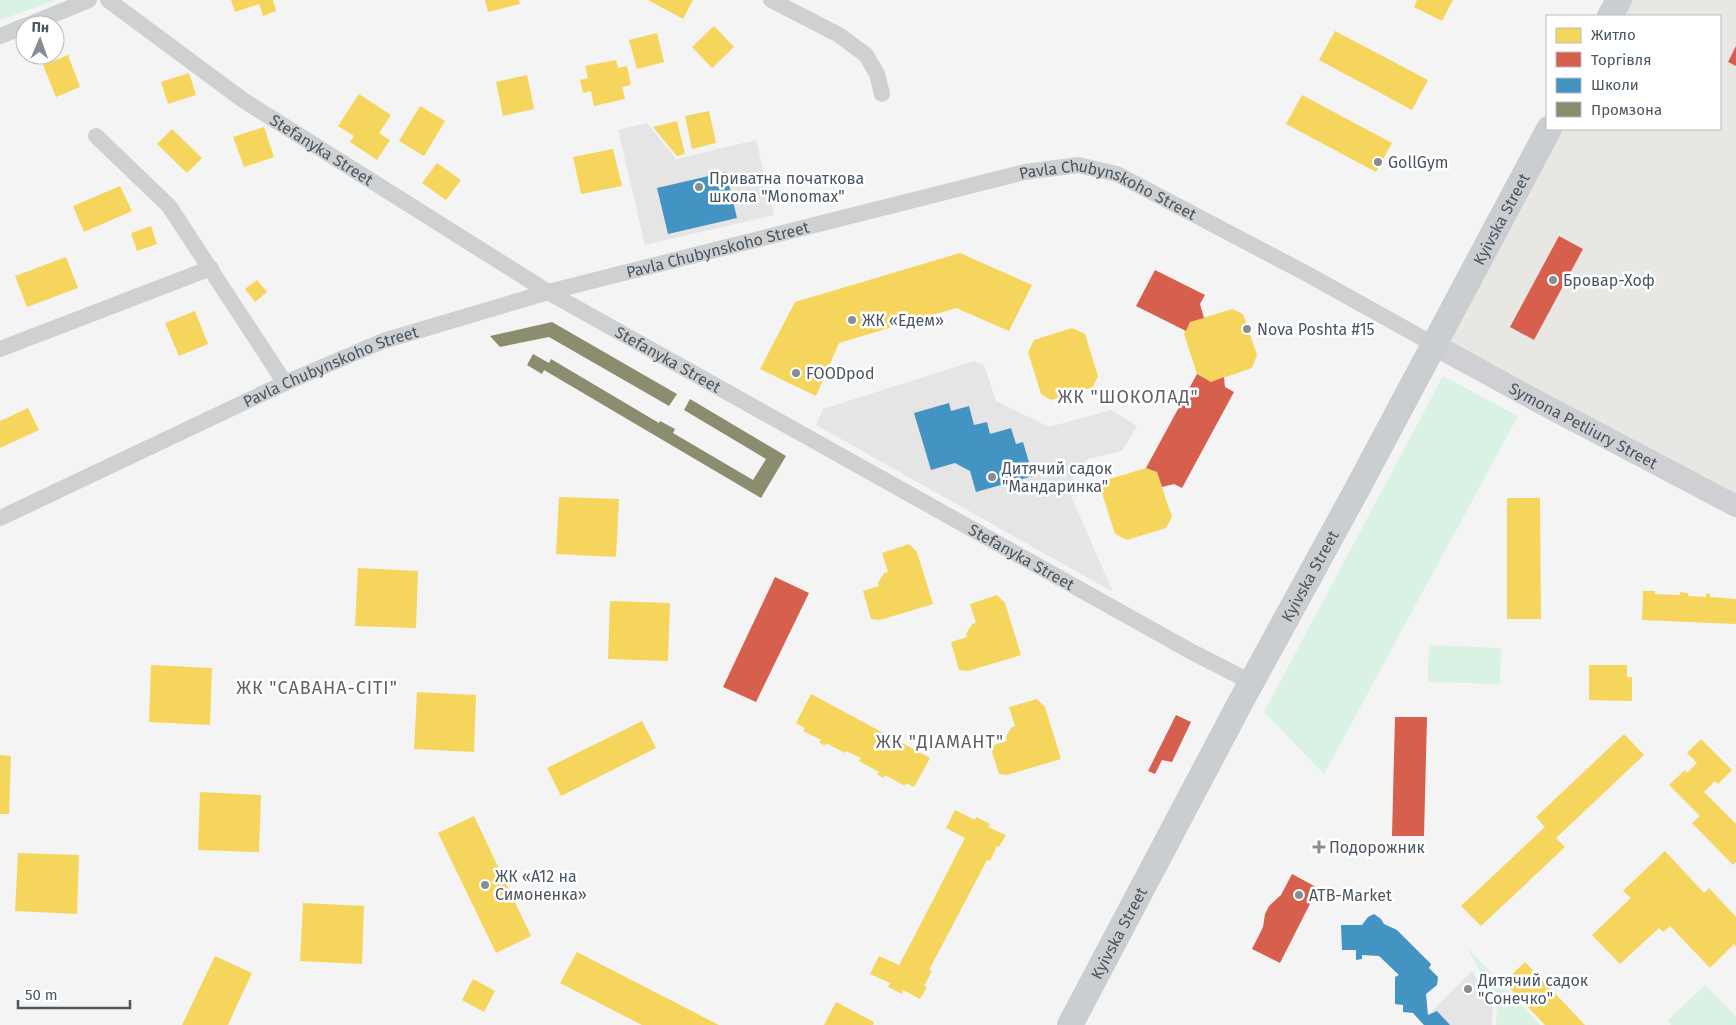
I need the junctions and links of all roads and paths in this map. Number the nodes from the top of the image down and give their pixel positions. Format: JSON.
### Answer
{"nodes":[{"id":1,"x":89,"y":0,"type":"edge"},
{"id":2,"x":108,"y":0,"type":"edge"},
{"id":3,"x":771,"y":0,"type":"edge"},
{"id":4,"x":1619,"y":0,"type":"edge"},
{"id":5,"x":53,"y":15,"type":"edge"},
{"id":6,"x":1611,"y":15,"type":"edge"},
{"id":7,"x":15,"y":30,"type":"edge"},
{"id":8,"x":0,"y":36,"type":"edge"},
{"id":9,"x":882,"y":94,"type":"dead end"},
{"id":10,"x":1548,"y":130,"type":"edge"},
{"id":11,"x":96,"y":136,"type":"dead end"},
{"id":12,"x":211,"y":268,"type":"junction"},
{"id":13,"x":548,"y":292,"type":"junction"},
{"id":14,"x":1433,"y":344,"type":"junction"},
{"id":15,"x":0,"y":349,"type":"edge"},
{"id":16,"x":285,"y":383,"type":"junction"},
{"id":17,"x":1736,"y":506,"type":"edge"},
{"id":18,"x":0,"y":518,"type":"edge"},
{"id":19,"x":1251,"y":682,"type":"junction"},
{"id":20,"x":1070,"y":1025,"type":"edge"}],
"edges":[{"from":1,"to":5,"type":"street"},
{"from":2,"to":13,"type":"street","name":"Stefanyka Street"},
{"from":3,"to":9,"type":"street"},
{"from":4,"to":6,"type":"main road"},
{"from":7,"to":8,"type":"street"},
{"from":10,"to":14,"type":"main road","name":"Kyivska Street"},
{"from":11,"to":12,"type":"street"},
{"from":12,"to":15,"type":"street"},
{"from":12,"to":16,"type":"street"},
{"from":13,"to":14,"type":"street","name":"Pavla Chubynskoho Street"},
{"from":13,"to":16,"type":"street","name":"Pavla Chubynskoho Street"},
{"from":13,"to":19,"type":"street","name":"Stefanyka Street"},
{"from":14,"to":17,"type":"main road","name":"Symona Petliury Street"},
{"from":14,"to":19,"type":"main road","name":"Kyivska Street"},
{"from":16,"to":18,"type":"street","name":"Pavla Chubynskoho Street"},
{"from":19,"to":20,"type":"main road","name":"Kyivska Street"}]}
